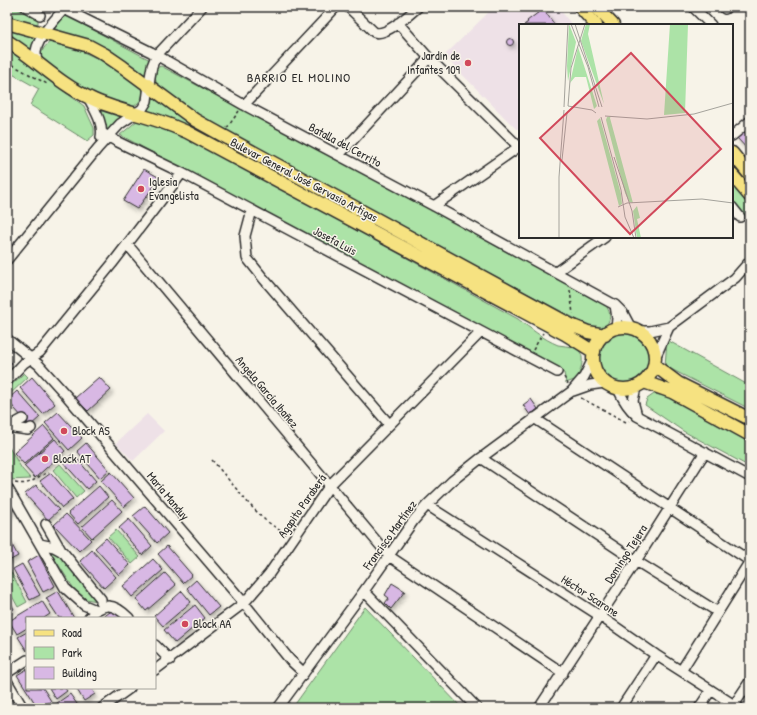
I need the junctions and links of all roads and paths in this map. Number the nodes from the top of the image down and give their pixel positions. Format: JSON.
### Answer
{"nodes":[{"id":1,"x":26,"y":7,"type":"edge"},
{"id":2,"x":202,"y":7,"type":"edge"},
{"id":3,"x":336,"y":7,"type":"edge"},
{"id":4,"x":348,"y":7,"type":"edge"},
{"id":5,"x":580,"y":7,"type":"edge"},
{"id":6,"x":693,"y":7,"type":"edge"},
{"id":7,"x":65,"y":8,"type":"edge"},
{"id":8,"x":412,"y":9,"type":"edge"},
{"id":9,"x":596,"y":13,"type":"edge"},
{"id":10,"x":40,"y":15,"type":"dead end"},
{"id":11,"x":7,"y":23,"type":"edge"},
{"id":12,"x":398,"y":23,"type":"junction"},
{"id":13,"x":612,"y":24,"type":"edge"},
{"id":14,"x":710,"y":24,"type":"edge"},
{"id":15,"x":45,"y":34,"type":"junction"},
{"id":16,"x":7,"y":41,"type":"edge"},
{"id":17,"x":156,"y":56,"type":"junction"},
{"id":18,"x":429,"y":58,"type":"junction"},
{"id":19,"x":36,"y":61,"type":"junction"},
{"id":20,"x":7,"y":62,"type":"edge"},
{"id":21,"x":50,"y":86,"type":"dead end"},
{"id":22,"x":148,"y":86,"type":"junction"},
{"id":23,"x":88,"y":98,"type":"junction"},
{"id":24,"x":244,"y":105,"type":"junction"},
{"id":25,"x":136,"y":114,"type":"junction"},
{"id":26,"x":750,"y":121,"type":"edge"},
{"id":27,"x":105,"y":134,"type":"junction"},
{"id":28,"x":222,"y":135,"type":"junction"},
{"id":29,"x":733,"y":135,"type":"edge"},
{"id":30,"x":519,"y":147,"type":"edge"},
{"id":31,"x":733,"y":154,"type":"edge"},
{"id":32,"x":339,"y":156,"type":"junction"},
{"id":33,"x":182,"y":173,"type":"junction"},
{"id":34,"x":750,"y":175,"type":"edge"},
{"id":35,"x":733,"y":176,"type":"edge"},
{"id":36,"x":750,"y":196,"type":"edge"},
{"id":37,"x":434,"y":206,"type":"junction"},
{"id":38,"x":733,"y":208,"type":"edge"},
{"id":39,"x":252,"y":210,"type":"junction"},
{"id":40,"x":740,"y":218,"type":"dead end"},
{"id":41,"x":604,"y":238,"type":"edge"},
{"id":42,"x":127,"y":244,"type":"junction"},
{"id":43,"x":7,"y":260,"type":"edge"},
{"id":44,"x":750,"y":261,"type":"edge"},
{"id":45,"x":750,"y":270,"type":"edge"},
{"id":46,"x":556,"y":272,"type":"junction"},
{"id":47,"x":735,"y":278,"type":"junction"},
{"id":48,"x":570,"y":280,"type":"junction"},
{"id":49,"x":614,"y":305,"type":"junction"},
{"id":50,"x":548,"y":324,"type":"junction"},
{"id":51,"x":575,"y":327,"type":"junction"},
{"id":52,"x":669,"y":327,"type":"junction"},
{"id":53,"x":616,"y":329,"type":"junction"},
{"id":54,"x":634,"y":329,"type":"junction"},
{"id":55,"x":481,"y":332,"type":"junction"},
{"id":56,"x":605,"y":334,"type":"junction"},
{"id":57,"x":7,"y":339,"type":"edge"},
{"id":58,"x":593,"y":356,"type":"junction"},
{"id":59,"x":529,"y":357,"type":"junction"},
{"id":60,"x":31,"y":358,"type":"junction"},
{"id":61,"x":654,"y":361,"type":"junction"},
{"id":62,"x":557,"y":372,"type":"joint"},
{"id":63,"x":7,"y":380,"type":"edge"},
{"id":64,"x":605,"y":383,"type":"junction"},
{"id":65,"x":640,"y":384,"type":"junction"},
{"id":66,"x":618,"y":389,"type":"junction"},
{"id":67,"x":572,"y":391,"type":"junction"},
{"id":68,"x":640,"y":417,"type":"junction"},
{"id":69,"x":534,"y":418,"type":"junction"},
{"id":70,"x":23,"y":419,"type":"dead end"},
{"id":71,"x":750,"y":419,"type":"edge"},
{"id":72,"x":389,"y":424,"type":"junction"},
{"id":73,"x":7,"y":427,"type":"edge"},
{"id":74,"x":31,"y":428,"type":"dead end"},
{"id":75,"x":750,"y":434,"type":"edge"},
{"id":76,"x":705,"y":452,"type":"junction"},
{"id":77,"x":480,"y":458,"type":"junction"},
{"id":78,"x":212,"y":460,"type":"dead end"},
{"id":79,"x":48,"y":473,"type":"dead end"},
{"id":80,"x":750,"y":477,"type":"edge"},
{"id":81,"x":10,"y":485,"type":"edge"},
{"id":82,"x":330,"y":485,"type":"junction"},
{"id":83,"x":427,"y":505,"type":"junction"},
{"id":84,"x":670,"y":508,"type":"junction"},
{"id":85,"x":46,"y":524,"type":"dead end"},
{"id":86,"x":293,"y":539,"type":"junction"},
{"id":87,"x":40,"y":544,"type":"junction"},
{"id":88,"x":62,"y":552,"type":"junction"},
{"id":89,"x":389,"y":556,"type":"junction"},
{"id":90,"x":636,"y":561,"type":"junction"},
{"id":91,"x":750,"y":561,"type":"edge"},
{"id":92,"x":364,"y":591,"type":"junction"},
{"id":93,"x":244,"y":603,"type":"junction"},
{"id":94,"x":98,"y":608,"type":"junction"},
{"id":95,"x":718,"y":612,"type":"junction"},
{"id":96,"x":600,"y":616,"type":"junction"},
{"id":97,"x":90,"y":617,"type":"edge"},
{"id":98,"x":128,"y":617,"type":"edge"},
{"id":99,"x":156,"y":646,"type":"edge"},
{"id":100,"x":656,"y":655,"type":"junction"},
{"id":101,"x":170,"y":660,"type":"junction"},
{"id":102,"x":26,"y":661,"type":"edge"},
{"id":103,"x":156,"y":669,"type":"edge"},
{"id":104,"x":681,"y":670,"type":"junction"},
{"id":105,"x":7,"y":673,"type":"edge"},
{"id":106,"x":304,"y":673,"type":"junction"},
{"id":107,"x":563,"y":673,"type":"junction"},
{"id":108,"x":7,"y":680,"type":"edge"},
{"id":109,"x":750,"y":680,"type":"edge"},
{"id":110,"x":129,"y":689,"type":"edge"},
{"id":111,"x":711,"y":690,"type":"junction"},
{"id":112,"x":737,"y":706,"type":"edge"},
{"id":113,"x":23,"y":708,"type":"edge"},
{"id":114,"x":102,"y":708,"type":"edge"},
{"id":115,"x":278,"y":708,"type":"edge"},
{"id":116,"x":477,"y":708,"type":"edge"},
{"id":117,"x":539,"y":708,"type":"edge"},
{"id":118,"x":621,"y":708,"type":"edge"},
{"id":119,"x":699,"y":708,"type":"edge"}],
"edges":[{"from":1,"to":10,"type":"street"},
{"from":2,"to":17,"type":"street"},
{"from":3,"to":24,"type":"street"},
{"from":4,"to":12,"type":"street"},
{"from":5,"to":9,"type":"main road"},
{"from":6,"to":14,"type":"street"},
{"from":7,"to":15,"type":"street"},
{"from":7,"to":17,"type":"street","name":"Batalla del Cerrito"},
{"from":8,"to":12,"type":"street"},
{"from":9,"to":13,"type":"main road"},
{"from":11,"to":15,"type":"main road","name":"Bulevar General José Gervasio Artigas"},
{"from":12,"to":18,"type":"street"},
{"from":15,"to":19,"type":"street"},
{"from":15,"to":22,"type":"main road","name":"Bulevar General José Gervasio Artigas"},
{"from":16,"to":19,"type":"main road","name":"Bulevar General José Gervasio Artigas"},
{"from":17,"to":22,"type":"street"},
{"from":17,"to":24,"type":"street","name":"Batalla del Cerrito"},
{"from":18,"to":30,"type":"street"},
{"from":18,"to":32,"type":"street"},
{"from":19,"to":23,"type":"main road","name":"Bulevar General José Gervasio Artigas"},
{"from":20,"to":21,"type":"path"},
{"from":22,"to":25,"type":"street"},
{"from":22,"to":28,"type":"main road","name":"Bulevar General José Gervasio Artigas"},
{"from":23,"to":25,"type":"main road","name":"Bulevar General José Gervasio Artigas"},
{"from":23,"to":27,"type":"street"},
{"from":24,"to":28,"type":"path"},
{"from":24,"to":32,"type":"street","name":"Batalla del Cerrito"},
{"from":25,"to":27,"type":"street"},
{"from":25,"to":50,"type":"main road","name":"Bulevar General José Gervasio Artigas"},
{"from":26,"to":29,"type":"street"},
{"from":27,"to":33,"type":"street","name":"Josefa Luis"},
{"from":27,"to":43,"type":"street"},
{"from":28,"to":51,"type":"main road","name":"Bulevar General José Gervasio Artigas"},
{"from":30,"to":37,"type":"street"},
{"from":31,"to":34,"type":"main road"},
{"from":32,"to":37,"type":"street","name":"Batalla del Cerrito"},
{"from":33,"to":39,"type":"street","name":"Josefa Luis"},
{"from":33,"to":42,"type":"street"},
{"from":35,"to":36,"type":"main road"},
{"from":37,"to":46,"type":"street","name":"Batalla del Cerrito"},
{"from":38,"to":40,"type":"street"},
{"from":39,"to":55,"type":"street","name":"Josefa Luis"},
{"from":39,"to":72,"type":"street"},
{"from":41,"to":46,"type":"street"},
{"from":42,"to":60,"type":"street"},
{"from":42,"to":82,"type":"street","name":"Angela García Ibañez"},
{"from":44,"to":47,"type":"street"},
{"from":45,"to":47,"type":"street"},
{"from":46,"to":48,"type":"street","name":"Batalla del Cerrito"},
{"from":47,"to":52,"type":"street"},
{"from":48,"to":49,"type":"street","name":"Batalla del Cerrito"},
{"from":48,"to":51,"type":"path"},
{"from":49,"to":53,"type":"street"},
{"from":49,"to":54,"type":"street"},
{"from":50,"to":58,"type":"main road","name":"Bulevar General José Gervasio Artigas"},
{"from":50,"to":59,"type":"path"},
{"from":51,"to":56,"type":"main road","name":"Bulevar General José Gervasio Artigas"},
{"from":52,"to":54,"type":"street"},
{"from":52,"to":61,"type":"street"},
{"from":53,"to":54,"type":"main road"},
{"from":53,"to":56,"type":"main road"},
{"from":54,"to":61,"type":"main road"},
{"from":55,"to":59,"type":"street","name":"Josefa Luis"},
{"from":55,"to":72,"type":"street","name":"Agapito Paraberá"},
{"from":56,"to":58,"type":"main road"},
{"from":57,"to":60,"type":"street","name":"María Manduy"},
{"from":58,"to":64,"type":"main road"},
{"from":58,"to":67,"type":"street","name":"Francisco Martínez"},
{"from":59,"to":62,"type":"street","name":"Josefa Luis"},
{"from":60,"to":63,"type":"street"},
{"from":60,"to":93,"type":"street","name":"María Manduy"},
{"from":61,"to":65,"type":"main road"},
{"from":61,"to":71,"type":"main road"},
{"from":62,"to":67,"type":"path"},
{"from":64,"to":66,"type":"main road"},
{"from":64,"to":67,"type":"street","name":"Francisco Martínez"},
{"from":65,"to":66,"type":"main road"},
{"from":65,"to":68,"type":"street"},
{"from":65,"to":75,"type":"main road"},
{"from":66,"to":68,"type":"street"},
{"from":67,"to":68,"type":"path"},
{"from":67,"to":69,"type":"street","name":"Francisco Martínez"},
{"from":68,"to":76,"type":"street"},
{"from":69,"to":77,"type":"street","name":"Francisco Martínez"},
{"from":69,"to":84,"type":"street"},
{"from":70,"to":73,"type":"street"},
{"from":72,"to":82,"type":"street","name":"Agapito Paraberá"},
{"from":73,"to":74,"type":"street"},
{"from":76,"to":80,"type":"street"},
{"from":76,"to":84,"type":"street","name":"Domingo Tejera"},
{"from":77,"to":83,"type":"street","name":"Francisco Martínez"},
{"from":77,"to":90,"type":"street"},
{"from":78,"to":86,"type":"path"},
{"from":79,"to":81,"type":"path"},
{"from":81,"to":87,"type":"street"},
{"from":82,"to":86,"type":"street","name":"Agapito Paraberá"},
{"from":82,"to":89,"type":"street","name":"Angela García Ibañez"},
{"from":83,"to":89,"type":"street","name":"Francisco Martínez"},
{"from":83,"to":96,"type":"street","name":"Héctor Scarone"},
{"from":84,"to":90,"type":"street","name":"Domingo Tejera"},
{"from":84,"to":91,"type":"street"},
{"from":85,"to":88,"type":"street"},
{"from":86,"to":93,"type":"street","name":"Agapito Paraberá"},
{"from":87,"to":88,"type":"street"},
{"from":87,"to":94,"type":"street"},
{"from":88,"to":94,"type":"street"},
{"from":89,"to":92,"type":"street","name":"Francisco Martínez"},
{"from":89,"to":107,"type":"street","name":"Angela García Ibañez"},
{"from":90,"to":95,"type":"street"},
{"from":90,"to":96,"type":"street","name":"Domingo Tejera"},
{"from":91,"to":95,"type":"street"},
{"from":92,"to":106,"type":"street","name":"Francisco Martínez"},
{"from":92,"to":116,"type":"street"},
{"from":93,"to":101,"type":"street","name":"Agapito Paraberá"},
{"from":93,"to":106,"type":"street","name":"María Manduy"},
{"from":94,"to":97,"type":"street"},
{"from":94,"to":98,"type":"street"},
{"from":95,"to":104,"type":"street"},
{"from":96,"to":100,"type":"street","name":"Héctor Scarone"},
{"from":96,"to":107,"type":"street","name":"Domingo Tejera"},
{"from":99,"to":101,"type":"street"},
{"from":100,"to":104,"type":"street","name":"Héctor Scarone"},
{"from":100,"to":118,"type":"street"},
{"from":101,"to":103,"type":"street","name":"Agapito Paraberá"},
{"from":102,"to":105,"type":"street"},
{"from":104,"to":111,"type":"street","name":"Héctor Scarone"},
{"from":106,"to":115,"type":"street","name":"Francisco Martínez"},
{"from":107,"to":117,"type":"street","name":"Domingo Tejera"},
{"from":108,"to":113,"type":"street"},
{"from":109,"to":112,"type":"street"},
{"from":110,"to":114,"type":"street"},
{"from":111,"to":112,"type":"street","name":"Héctor Scarone"},
{"from":111,"to":119,"type":"street"}]}
